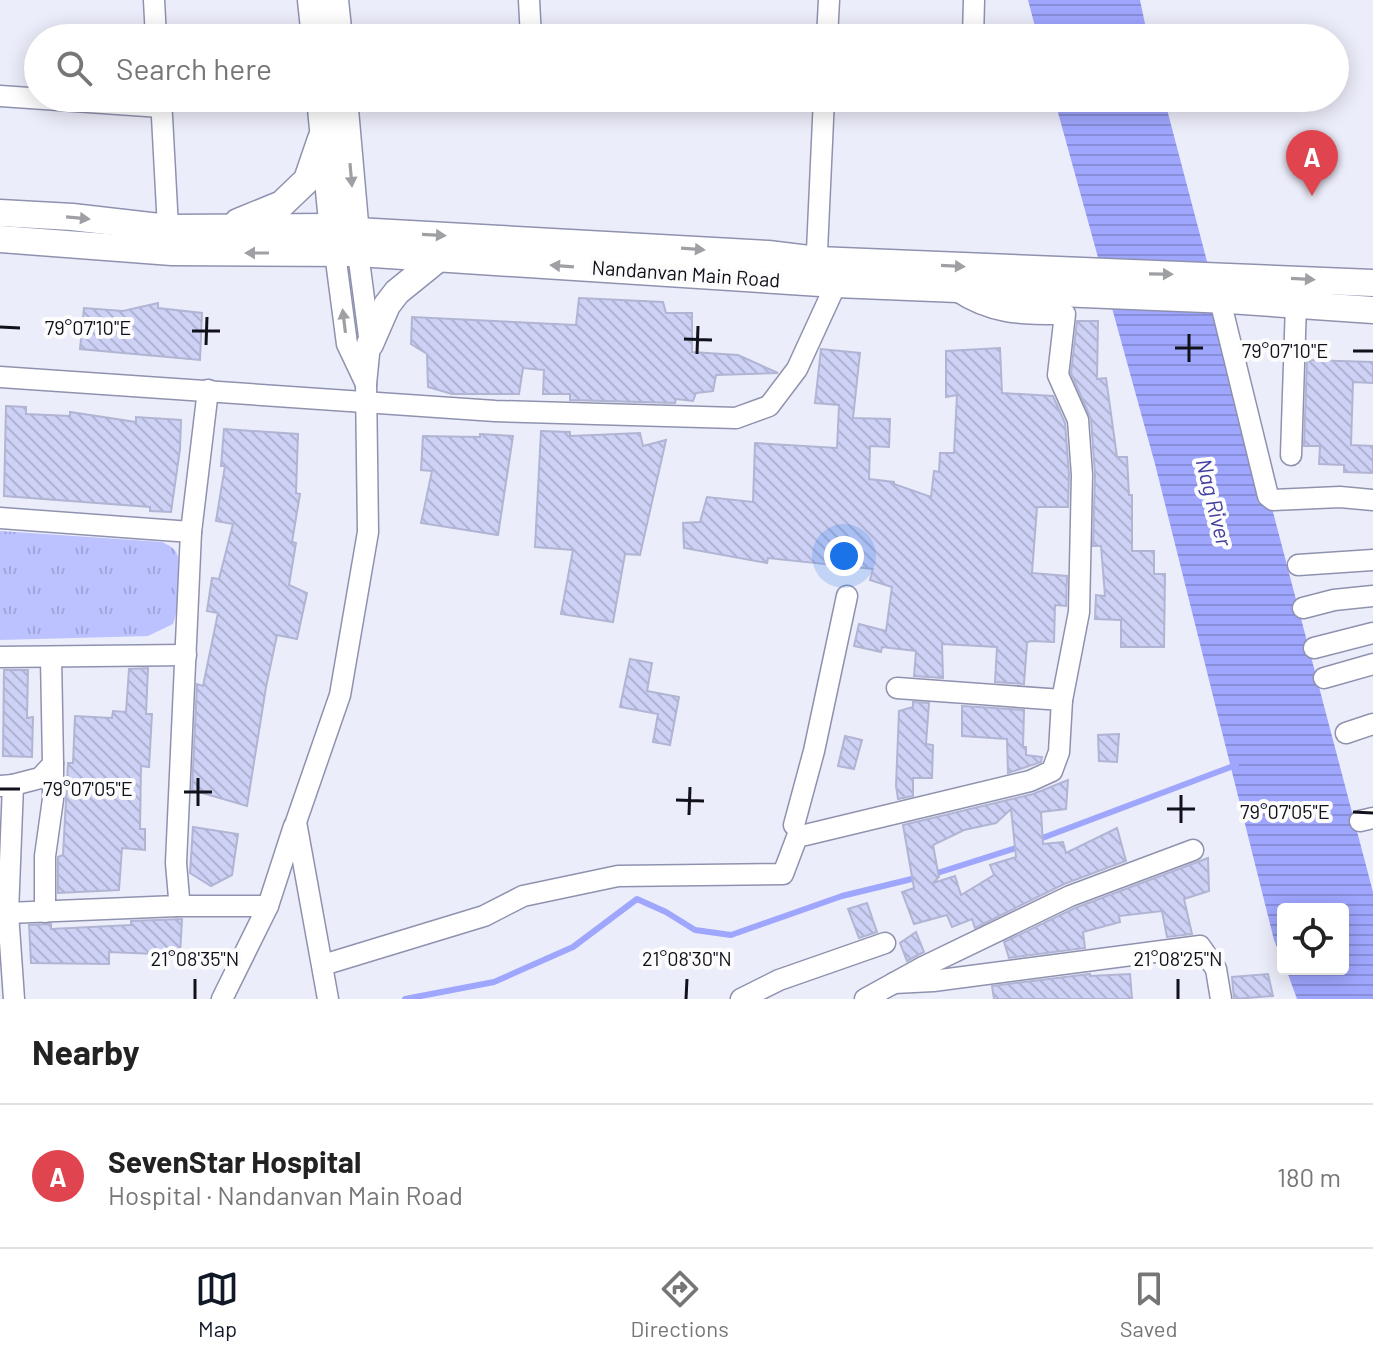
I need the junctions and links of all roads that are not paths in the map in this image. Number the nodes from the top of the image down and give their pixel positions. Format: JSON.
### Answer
{"nodes":[{"id":1,"x":154,"y":0,"type":"edge"},
{"id":2,"x":311,"y":0,"type":"edge"},
{"id":3,"x":335,"y":0,"type":"edge"},
{"id":4,"x":529,"y":0,"type":"edge"},
{"id":5,"x":829,"y":0,"type":"edge"},
{"id":6,"x":974,"y":0,"type":"edge"},
{"id":7,"x":155,"y":24,"type":"edge"},
{"id":8,"x":314,"y":24,"type":"edge"},
{"id":9,"x":338,"y":24,"type":"edge"},
{"id":10,"x":530,"y":24,"type":"edge"},
{"id":11,"x":828,"y":24,"type":"edge"},
{"id":12,"x":973,"y":24,"type":"edge"},
{"id":13,"x":0,"y":96,"type":"edge"},
{"id":14,"x":24,"y":97,"type":"edge"},
{"id":15,"x":162,"y":112,"type":"edge"},
{"id":16,"x":322,"y":112,"type":"edge"},
{"id":17,"x":344,"y":112,"type":"edge"},
{"id":18,"x":824,"y":112,"type":"edge"},
{"id":19,"x":324,"y":132,"type":"junction"},
{"id":20,"x":0,"y":213,"type":"edge"},
{"id":21,"x":168,"y":228,"type":"junction"},
{"id":22,"x":224,"y":228,"type":"junction"},
{"id":23,"x":0,"y":239,"type":"edge"},
{"id":24,"x":345,"y":241,"type":"junction"},
{"id":25,"x":439,"y":258,"type":"junction"},
{"id":26,"x":823,"y":275,"type":"junction"},
{"id":27,"x":1373,"y":283,"type":"edge"},
{"id":28,"x":1089,"y":284,"type":"junction"},
{"id":29,"x":957,"y":291,"type":"junction"},
{"id":30,"x":1228,"y":292,"type":"junction"},
{"id":31,"x":1296,"y":304,"type":"junction"},
{"id":32,"x":1373,"y":310,"type":"edge"},
{"id":33,"x":370,"y":344,"type":"junction"},
{"id":34,"x":0,"y":377,"type":"edge"},
{"id":35,"x":208,"y":390,"type":"junction"},
{"id":36,"x":366,"y":392,"type":"junction"},
{"id":37,"x":1291,"y":455,"type":"dead end"},
{"id":38,"x":1373,"y":500,"type":"edge"},
{"id":39,"x":0,"y":518,"type":"edge"},
{"id":40,"x":191,"y":532,"type":"junction"},
{"id":41,"x":1373,"y":560,"type":"edge"},
{"id":42,"x":1298,"y":565,"type":"dead end"},
{"id":43,"x":847,"y":596,"type":"dead end"},
{"id":44,"x":1373,"y":596,"type":"edge"},
{"id":45,"x":1303,"y":608,"type":"dead end"},
{"id":46,"x":1373,"y":633,"type":"edge"},
{"id":47,"x":1314,"y":648,"type":"dead end"},
{"id":48,"x":186,"y":655,"type":"junction"},
{"id":49,"x":0,"y":657,"type":"edge"},
{"id":50,"x":51,"y":657,"type":"junction"},
{"id":51,"x":1373,"y":664,"type":"edge"},
{"id":52,"x":1324,"y":678,"type":"dead end"},
{"id":53,"x":897,"y":688,"type":"dead end"},
{"id":54,"x":1062,"y":700,"type":"junction"},
{"id":55,"x":1373,"y":724,"type":"edge"},
{"id":56,"x":1346,"y":733,"type":"dead end"},
{"id":57,"x":53,"y":764,"type":"junction"},
{"id":58,"x":6,"y":786,"type":"edge"},
{"id":59,"x":296,"y":822,"type":"junction"},
{"id":60,"x":794,"y":825,"type":"dead end"},
{"id":61,"x":1193,"y":850,"type":"dead end"},
{"id":62,"x":177,"y":906,"type":"junction"},
{"id":63,"x":268,"y":906,"type":"junction"},
{"id":64,"x":45,"y":912,"type":"junction"},
{"id":65,"x":4,"y":913,"type":"edge"},
{"id":66,"x":885,"y":943,"type":"dead end"},
{"id":67,"x":323,"y":965,"type":"junction"},
{"id":68,"x":894,"y":983,"type":"junction"},
{"id":69,"x":328,"y":998,"type":"edge"},
{"id":70,"x":14,"y":999,"type":"edge"},
{"id":71,"x":222,"y":999,"type":"edge"},
{"id":72,"x":741,"y":999,"type":"edge"},
{"id":73,"x":865,"y":999,"type":"edge"},
{"id":74,"x":1221,"y":999,"type":"edge"}],
"edges":[{"from":1,"to":7,"type":"street"},
{"from":2,"to":8,"type":"main road"},
{"from":3,"to":9,"type":"main road"},
{"from":4,"to":10,"type":"street"},
{"from":5,"to":11,"type":"street"},
{"from":6,"to":12,"type":"street"},
{"from":13,"to":14,"type":"street"},
{"from":15,"to":21,"type":"street"},
{"from":16,"to":19,"type":"main road"},
{"from":17,"to":24,"type":"main road","one_way":true},
{"from":18,"to":26,"type":"street"},
{"from":19,"to":22,"type":"main road"},
{"from":19,"to":24,"type":"main road"},
{"from":20,"to":21,"type":"main road","one_way":true},
{"from":21,"to":22,"type":"main road"},
{"from":22,"to":24,"type":"main road"},
{"from":24,"to":23,"type":"main road","name":"Nandanvan Main Road","one_way":true},
{"from":24,"to":25,"type":"main road","name":"Nandanvan Main Road"},
{"from":24,"to":26,"type":"main road","one_way":true},
{"from":24,"to":33,"type":"street"},
{"from":36,"to":24,"type":"street","one_way":true},
{"from":26,"to":25,"type":"main road","name":"Nandanvan Main Road","one_way":true},
{"from":25,"to":33,"type":"main road"},
{"from":26,"to":28,"type":"main road","one_way":true},
{"from":26,"to":29,"type":"main road","name":"Nandanvan Main Road"},
{"from":26,"to":36,"type":"street"},
{"from":30,"to":27,"type":"main road","one_way":true},
{"from":28,"to":29,"type":"main road","name":"Nandanvan Main Road"},
{"from":28,"to":30,"type":"main road","name":"Nandanvan Main Road"},
{"from":29,"to":54,"type":"street"},
{"from":30,"to":31,"type":"main road","name":"Nandanvan Main Road"},
{"from":30,"to":38,"type":"street"},
{"from":31,"to":32,"type":"main road","name":"Nandanvan Main Road"},
{"from":31,"to":37,"type":"street"},
{"from":33,"to":36,"type":"street"},
{"from":34,"to":35,"type":"street"},
{"from":35,"to":36,"type":"street"},
{"from":35,"to":40,"type":"street"},
{"from":36,"to":59,"type":"street"},
{"from":39,"to":40,"type":"street"},
{"from":40,"to":48,"type":"street"},
{"from":41,"to":42,"type":"street"},
{"from":43,"to":60,"type":"street"},
{"from":44,"to":45,"type":"street"},
{"from":46,"to":47,"type":"street"},
{"from":48,"to":50,"type":"street"},
{"from":48,"to":62,"type":"street"},
{"from":49,"to":50,"type":"street"},
{"from":50,"to":57,"type":"street"},
{"from":51,"to":52,"type":"street"},
{"from":53,"to":54,"type":"street"},
{"from":54,"to":67,"type":"street"},
{"from":55,"to":56,"type":"street"},
{"from":57,"to":58,"type":"street"},
{"from":57,"to":64,"type":"street"},
{"from":58,"to":65,"type":"street"},
{"from":59,"to":63,"type":"street"},
{"from":59,"to":67,"type":"street"},
{"from":61,"to":68,"type":"street"},
{"from":62,"to":63,"type":"street"},
{"from":62,"to":64,"type":"street"},
{"from":63,"to":71,"type":"street"},
{"from":64,"to":65,"type":"street"},
{"from":65,"to":70,"type":"street"},
{"from":66,"to":72,"type":"street"},
{"from":67,"to":69,"type":"street"},
{"from":68,"to":73,"type":"street"},
{"from":68,"to":74,"type":"street"}]}
